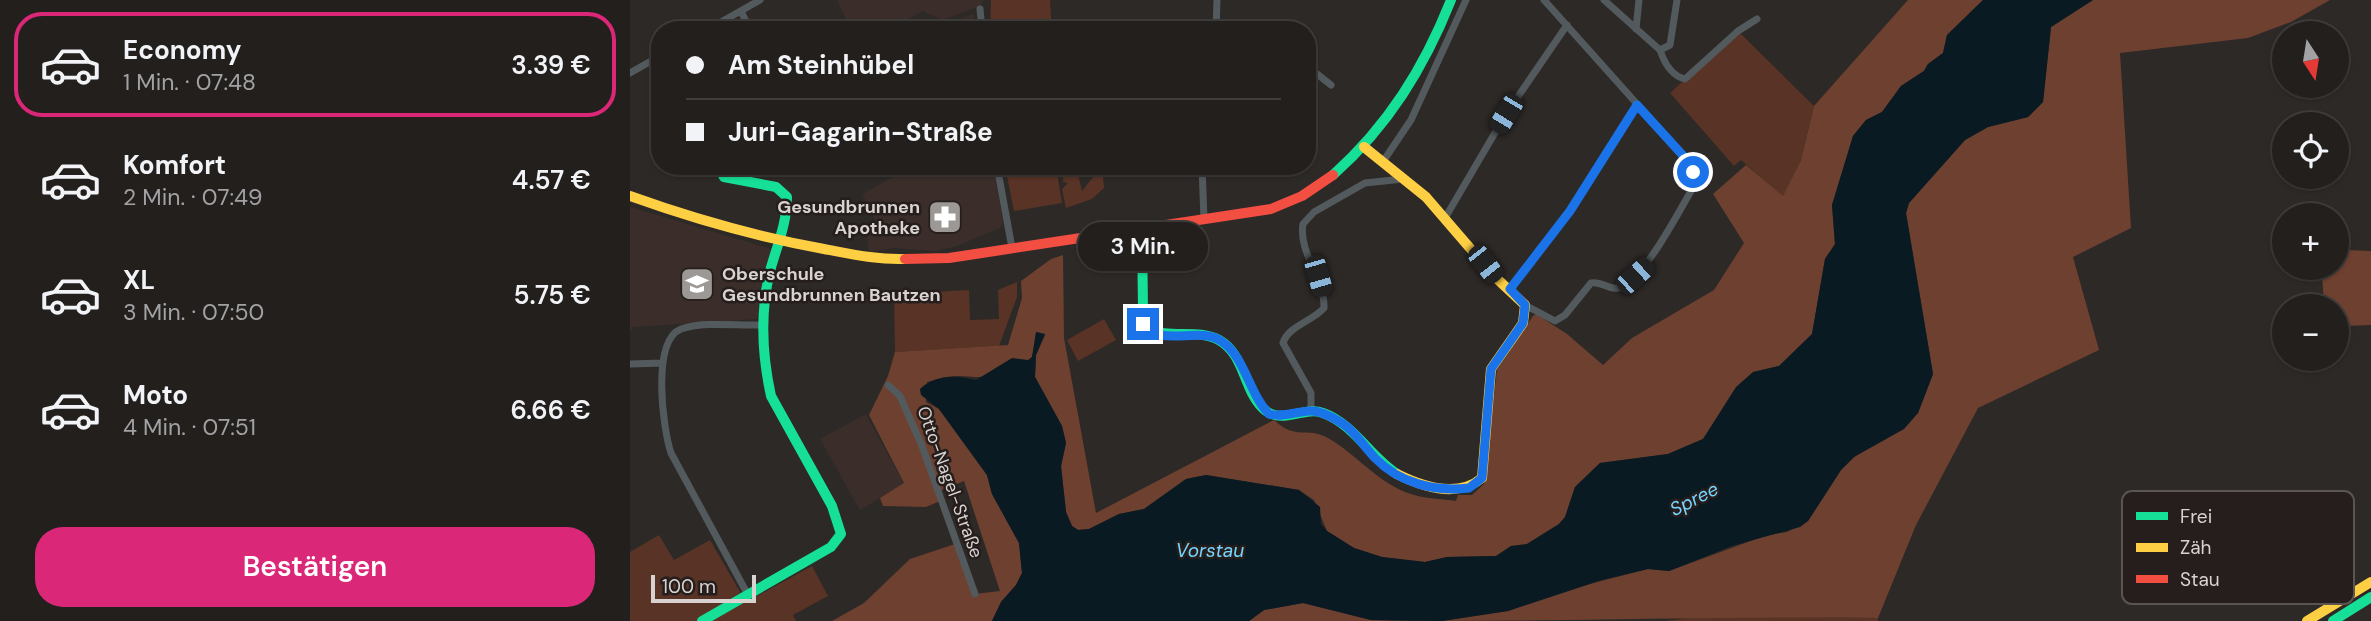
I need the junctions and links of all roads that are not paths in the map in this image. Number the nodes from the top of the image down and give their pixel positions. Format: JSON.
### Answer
{"nodes":[{"id":1,"x":760,"y":0,"type":"edge"},
{"id":2,"x":1217,"y":0,"type":"edge"},
{"id":3,"x":1439,"y":0,"type":"edge"},
{"id":4,"x":1466,"y":0,"type":"edge"},
{"id":5,"x":1544,"y":0,"type":"edge"},
{"id":6,"x":1604,"y":0,"type":"edge"},
{"id":7,"x":1639,"y":0,"type":"edge"},
{"id":8,"x":1677,"y":0,"type":"edge"},
{"id":9,"x":1451,"y":1,"type":"edge"},
{"id":10,"x":980,"y":9,"type":"dead end"},
{"id":11,"x":741,"y":11,"type":"junction"},
{"id":12,"x":1757,"y":19,"type":"dead end"},
{"id":13,"x":723,"y":21,"type":"edge"},
{"id":14,"x":746,"y":21,"type":"edge"},
{"id":15,"x":981,"y":21,"type":"edge"},
{"id":16,"x":1216,"y":21,"type":"edge"},
{"id":17,"x":1567,"y":25,"type":"junction"},
{"id":18,"x":1636,"y":29,"type":"junction"},
{"id":19,"x":1660,"y":50,"type":"junction"},
{"id":20,"x":651,"y":61,"type":"edge"},
{"id":21,"x":1316,"y":72,"type":"edge"},
{"id":22,"x":630,"y":73,"type":"edge"},
{"id":23,"x":1331,"y":85,"type":"dead end"},
{"id":24,"x":1637,"y":105,"type":"junction"},
{"id":25,"x":1364,"y":147,"type":"junction"},
{"id":26,"x":1382,"y":163,"type":"junction"},
{"id":27,"x":723,"y":175,"type":"edge"},
{"id":28,"x":999,"y":175,"type":"edge"},
{"id":29,"x":1202,"y":175,"type":"edge"},
{"id":30,"x":1403,"y":179,"type":"junction"},
{"id":31,"x":630,"y":196,"type":"edge"},
{"id":32,"x":1445,"y":218,"type":"junction"},
{"id":33,"x":1204,"y":220,"type":"junction"},
{"id":34,"x":1142,"y":228,"type":"junction"},
{"id":35,"x":779,"y":242,"type":"junction"},
{"id":36,"x":1012,"y":248,"type":"junction"},
{"id":37,"x":1510,"y":289,"type":"junction"},
{"id":38,"x":1525,"y":305,"type":"junction"},
{"id":39,"x":763,"y":325,"type":"junction"},
{"id":40,"x":663,"y":363,"type":"junction"},
{"id":41,"x":630,"y":365,"type":"edge"},
{"id":42,"x":888,"y":385,"type":"dead end"},
{"id":43,"x":1311,"y":410,"type":"junction"},
{"id":44,"x":2371,"y":582,"type":"edge"},
{"id":45,"x":2354,"y":592,"type":"edge"},
{"id":46,"x":975,"y":594,"type":"dead end"},
{"id":47,"x":748,"y":595,"type":"junction"},
{"id":48,"x":2371,"y":597,"type":"edge"},
{"id":49,"x":2335,"y":604,"type":"edge"},
{"id":50,"x":702,"y":621,"type":"edge"},
{"id":51,"x":2307,"y":621,"type":"edge"},
{"id":52,"x":2333,"y":621,"type":"edge"}],
"edges":[{"from":1,"to":11,"type":"street"},
{"from":2,"to":16,"type":"street"},
{"from":3,"to":9,"type":"street"},
{"from":4,"to":26,"type":"street"},
{"from":5,"to":17,"type":"street"},
{"from":6,"to":18,"type":"street"},
{"from":7,"to":18,"type":"street"},
{"from":8,"to":19,"type":"street"},
{"from":9,"to":25,"type":"main road"},
{"from":10,"to":15,"type":"street"},
{"from":11,"to":13,"type":"street"},
{"from":11,"to":14,"type":"street"},
{"from":12,"to":19,"type":"street"},
{"from":17,"to":24,"type":"street"},
{"from":17,"to":32,"type":"street"},
{"from":18,"to":19,"type":"street"},
{"from":20,"to":22,"type":"street"},
{"from":21,"to":23,"type":"street"},
{"from":24,"to":37,"type":"street"},
{"from":24,"to":38,"type":"street"},
{"from":25,"to":26,"type":"main road"},
{"from":25,"to":33,"type":"main road"},
{"from":26,"to":30,"type":"main road"},
{"from":27,"to":35,"type":"main road"},
{"from":28,"to":36,"type":"street"},
{"from":29,"to":33,"type":"street"},
{"from":30,"to":32,"type":"main road"},
{"from":30,"to":43,"type":"street"},
{"from":31,"to":35,"type":"main road"},
{"from":32,"to":37,"type":"main road"},
{"from":33,"to":34,"type":"main road"},
{"from":34,"to":36,"type":"main road"},
{"from":34,"to":43,"type":"main road"},
{"from":35,"to":36,"type":"main road"},
{"from":35,"to":39,"type":"main road"},
{"from":37,"to":38,"type":"main road"},
{"from":38,"to":43,"type":"main road"},
{"from":39,"to":40,"type":"street"},
{"from":39,"to":47,"type":"main road"},
{"from":40,"to":41,"type":"street"},
{"from":40,"to":47,"type":"street"},
{"from":42,"to":46,"type":"street","name":"Otto-Nagel-Straße"},
{"from":44,"to":45,"type":"main road"},
{"from":47,"to":50,"type":"main road"},
{"from":48,"to":52,"type":"main road"},
{"from":49,"to":51,"type":"main road"}]}
